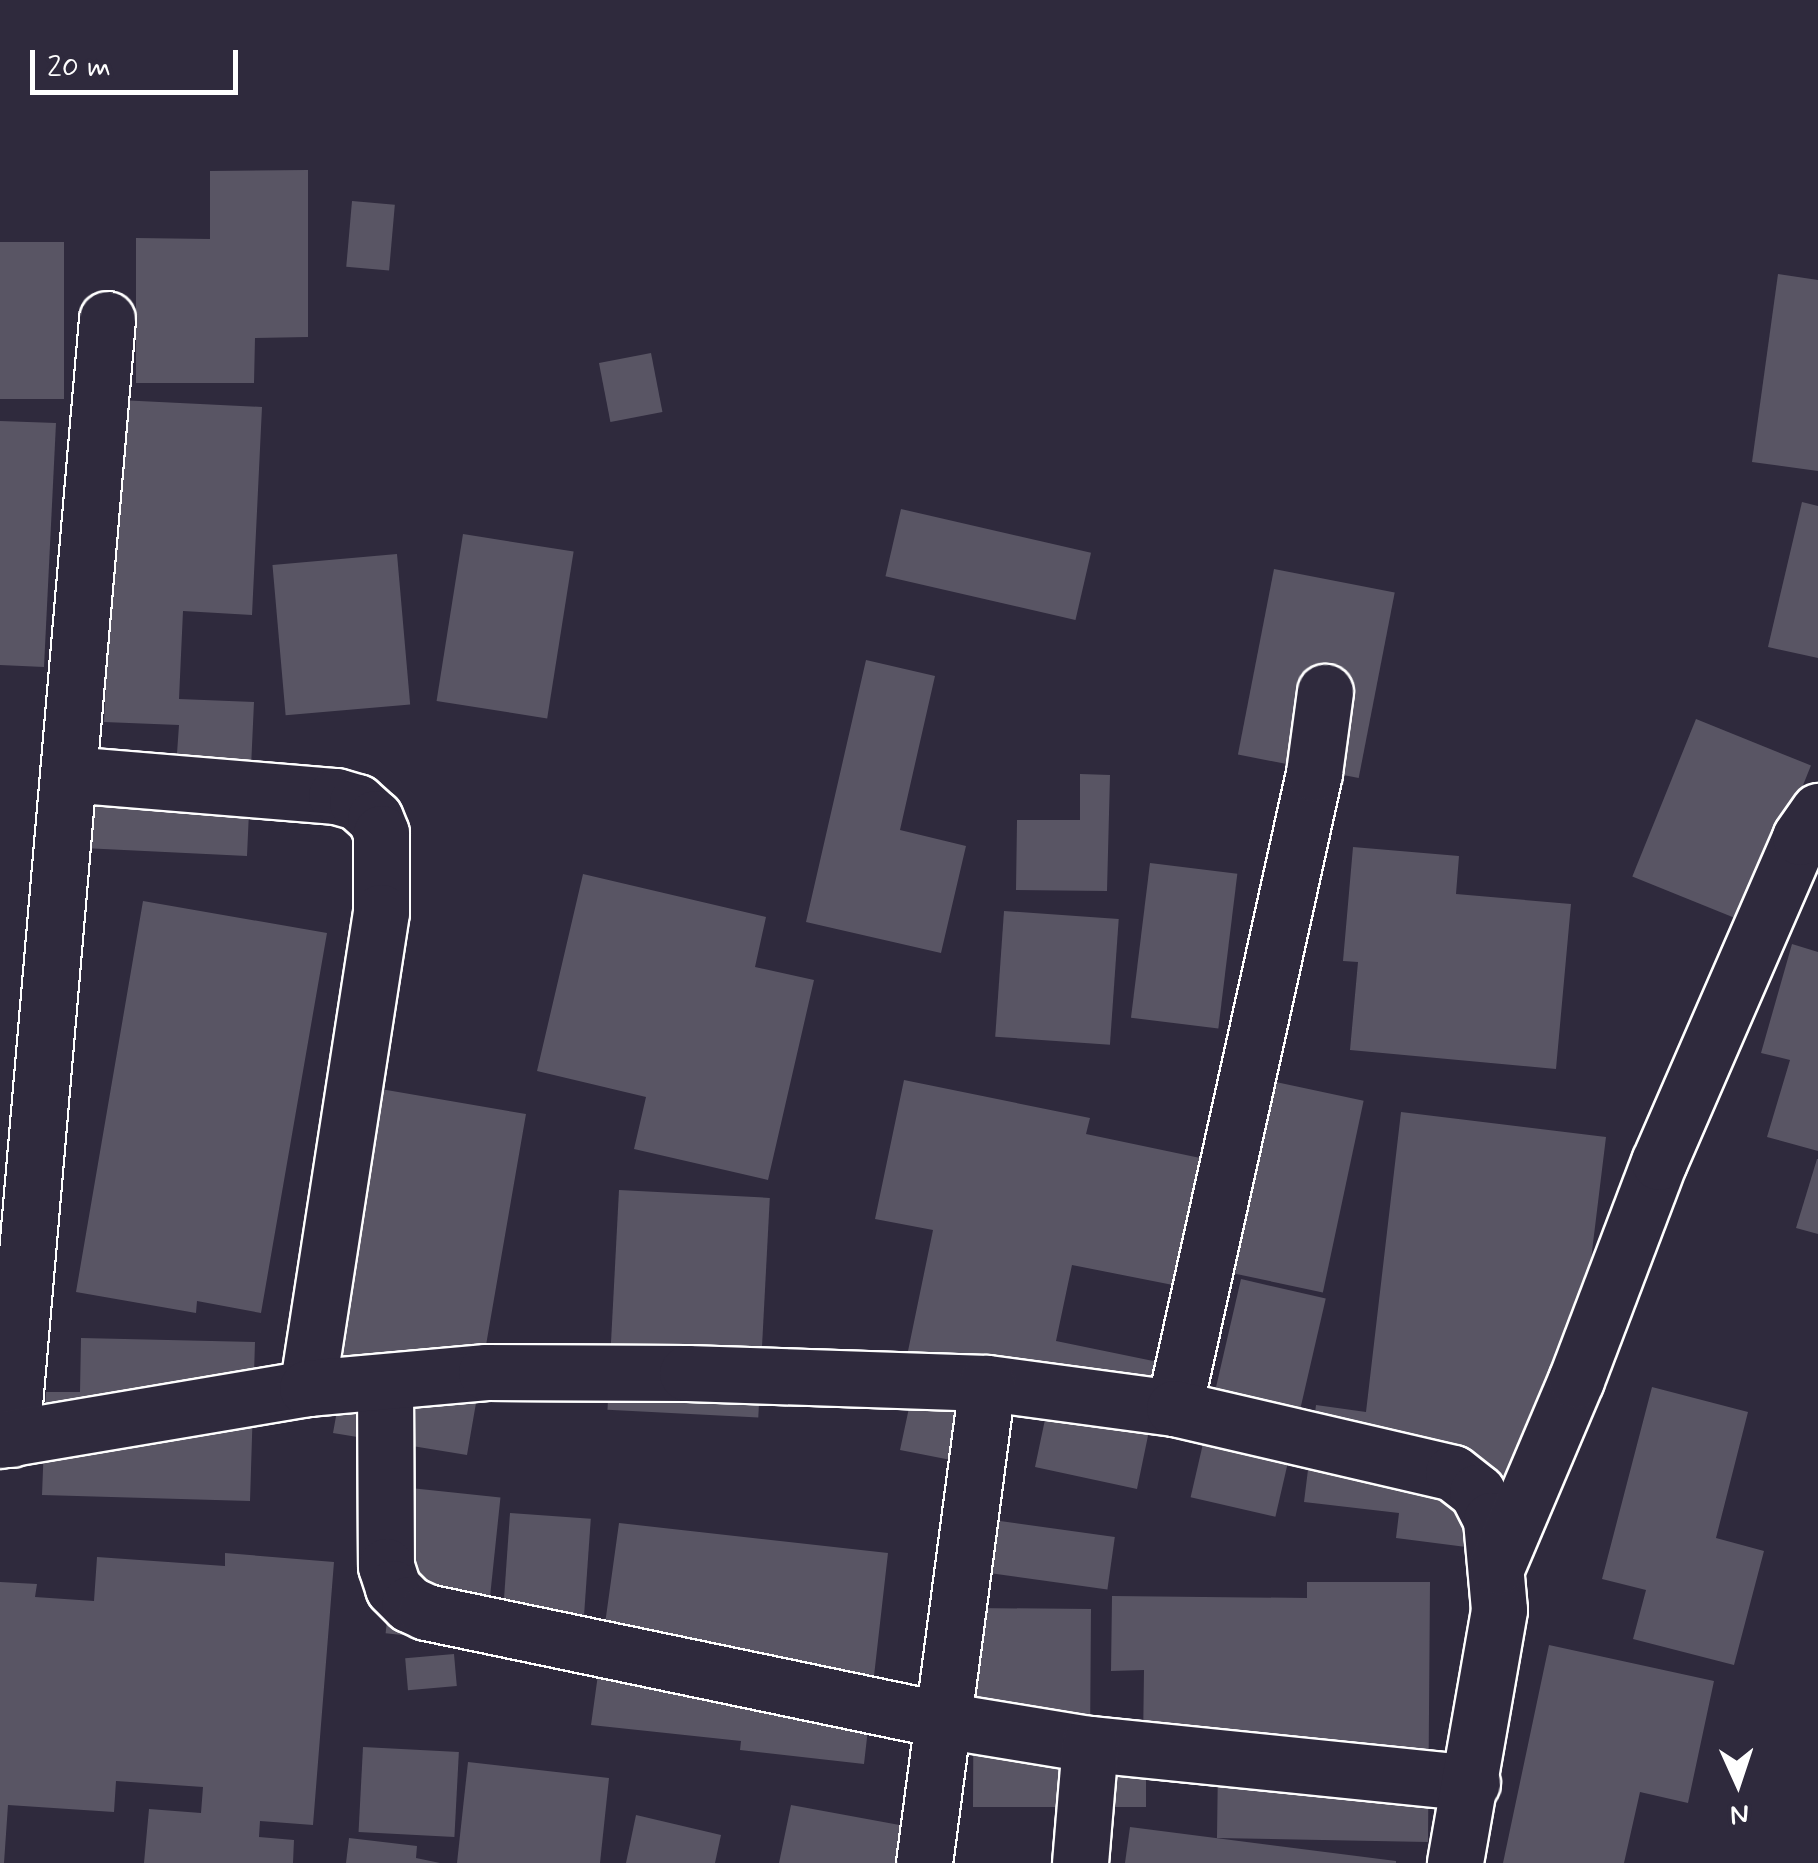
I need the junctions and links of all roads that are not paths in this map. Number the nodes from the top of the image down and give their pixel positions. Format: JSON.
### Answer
{"nodes":[{"id":1,"x":107,"y":319,"type":"dead end"},
{"id":2,"x":1325,"y":692,"type":"dead end"},
{"id":3,"x":68,"y":774,"type":"junction"},
{"id":4,"x":1818,"y":811,"type":"edge"},
{"id":5,"x":987,"y":1383,"type":"junction"},
{"id":6,"x":385,"y":1384,"type":"junction"},
{"id":7,"x":307,"y":1388,"type":"junction"},
{"id":8,"x":1174,"y":1408,"type":"junction"},
{"id":9,"x":6,"y":1439,"type":"edge"},
{"id":10,"x":1498,"y":1566,"type":"junction"},
{"id":11,"x":942,"y":1720,"type":"junction"},
{"id":12,"x":1090,"y":1744,"type":"junction"},
{"id":13,"x":1472,"y":1783,"type":"junction"},
{"id":14,"x":924,"y":1863,"type":"edge"},
{"id":15,"x":1080,"y":1863,"type":"edge"},
{"id":16,"x":1456,"y":1863,"type":"edge"}],
"edges":[{"from":1,"to":3,"type":"street"},
{"from":2,"to":8,"type":"street"},
{"from":3,"to":7,"type":"street"},
{"from":3,"to":9,"type":"street"},
{"from":4,"to":10,"type":"street"},
{"from":5,"to":6,"type":"street"},
{"from":5,"to":8,"type":"street"},
{"from":5,"to":11,"type":"street"},
{"from":6,"to":7,"type":"street"},
{"from":6,"to":11,"type":"street"},
{"from":7,"to":9,"type":"street"},
{"from":8,"to":10,"type":"street"},
{"from":10,"to":13,"type":"street"},
{"from":11,"to":12,"type":"street"},
{"from":11,"to":14,"type":"street"},
{"from":12,"to":13,"type":"street"},
{"from":12,"to":15,"type":"street"},
{"from":13,"to":16,"type":"street"}]}
